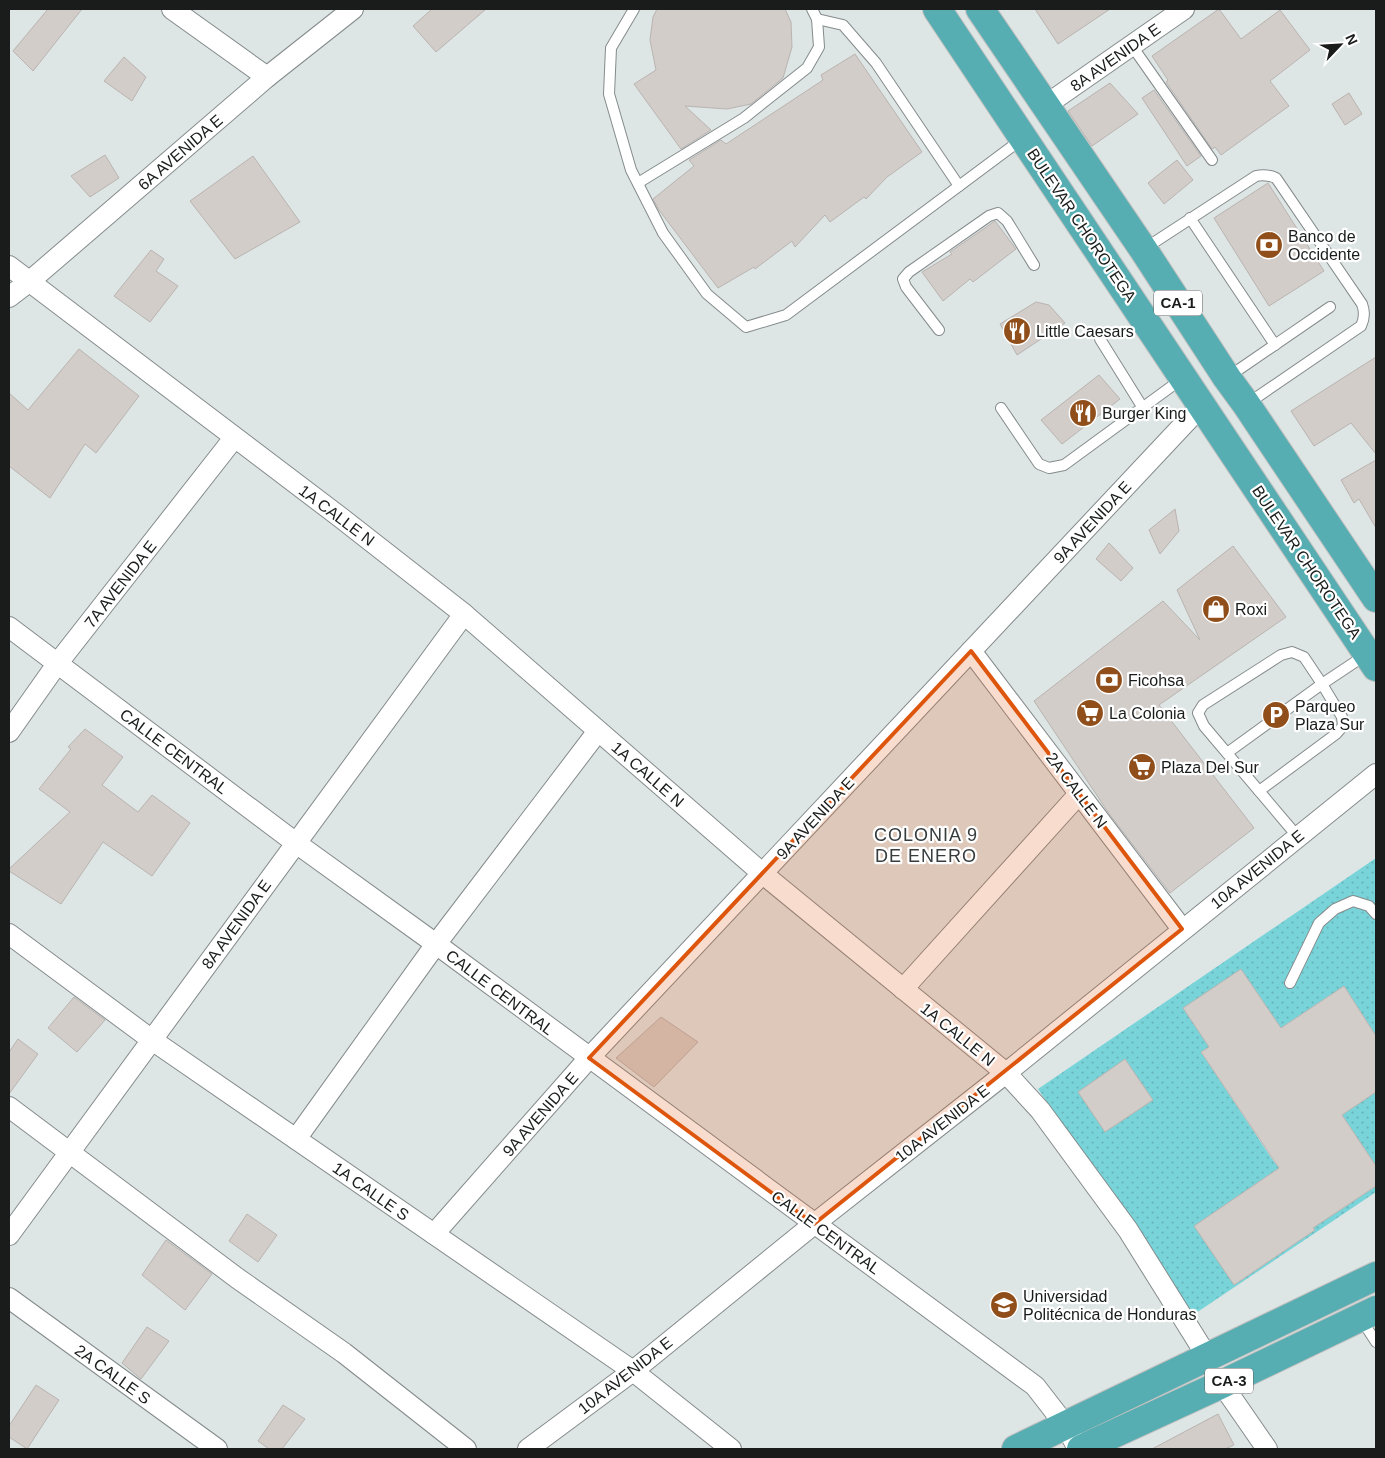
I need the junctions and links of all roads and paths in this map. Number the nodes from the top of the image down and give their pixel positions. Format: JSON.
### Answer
{"nodes":[{"id":1,"x":172,"y":9,"type":"edge"},
{"id":2,"x":353,"y":9,"type":"edge"},
{"id":3,"x":634,"y":9,"type":"edge"},
{"id":4,"x":937,"y":9,"type":"edge"},
{"id":5,"x":1175,"y":12,"type":"edge"},
{"id":6,"x":986,"y":13,"type":"edge"},
{"id":7,"x":815,"y":14,"type":"edge"},
{"id":8,"x":1132,"y":46,"type":"junction"},
{"id":9,"x":267,"y":77,"type":"junction"},
{"id":10,"x":1046,"y":105,"type":"junction"},
{"id":11,"x":1024,"y":138,"type":"junction"},
{"id":12,"x":1212,"y":160,"type":"dead end"},
{"id":13,"x":638,"y":183,"type":"junction"},
{"id":14,"x":959,"y":186,"type":"junction"},
{"id":15,"x":1190,"y":218,"type":"junction"},
{"id":16,"x":1142,"y":249,"type":"junction"},
{"id":17,"x":1034,"y":265,"type":"dead end"},
{"id":18,"x":9,"y":266,"type":"edge"},
{"id":19,"x":30,"y":281,"type":"junction"},
{"id":20,"x":9,"y":297,"type":"edge"},
{"id":21,"x":1330,"y":307,"type":"dead end"},
{"id":22,"x":939,"y":330,"type":"dead end"},
{"id":23,"x":1100,"y":339,"type":"dead end"},
{"id":24,"x":1275,"y":344,"type":"junction"},
{"id":25,"x":1184,"y":378,"type":"junction"},
{"id":26,"x":1227,"y":378,"type":"junction"},
{"id":27,"x":1246,"y":404,"type":"junction"},
{"id":28,"x":1202,"y":405,"type":"junction"},
{"id":29,"x":1001,"y":408,"type":"dead end"},
{"id":30,"x":1143,"y":408,"type":"junction"},
{"id":31,"x":234,"y":438,"type":"junction"},
{"id":32,"x":1376,"y":598,"type":"edge"},
{"id":33,"x":464,"y":614,"type":"junction"},
{"id":34,"x":9,"y":627,"type":"edge"},
{"id":35,"x":971,"y":651,"type":"junction"},
{"id":36,"x":1372,"y":660,"type":"edge"},
{"id":37,"x":58,"y":664,"type":"junction"},
{"id":38,"x":1322,"y":684,"type":"junction"},
{"id":39,"x":598,"y":731,"type":"junction"},
{"id":40,"x":9,"y":732,"type":"edge"},
{"id":41,"x":1226,"y":753,"type":"junction"},
{"id":42,"x":1376,"y":774,"type":"edge"},
{"id":43,"x":1259,"y":791,"type":"junction"},
{"id":44,"x":1079,"y":794,"type":"junction"},
{"id":45,"x":1298,"y":837,"type":"junction"},
{"id":46,"x":296,"y":843,"type":"junction"},
{"id":47,"x":763,"y":874,"type":"junction"},
{"id":48,"x":1372,"y":904,"type":"edge"},
{"id":49,"x":1376,"y":914,"type":"edge"},
{"id":50,"x":1182,"y":930,"type":"junction"},
{"id":51,"x":9,"y":934,"type":"edge"},
{"id":52,"x":436,"y":944,"type":"junction"},
{"id":53,"x":1290,"y":983,"type":"dead end"},
{"id":54,"x":903,"y":989,"type":"junction"},
{"id":55,"x":152,"y":1040,"type":"junction"},
{"id":56,"x":589,"y":1058,"type":"junction"},
{"id":57,"x":1006,"y":1073,"type":"junction"},
{"id":58,"x":9,"y":1107,"type":"edge"},
{"id":59,"x":296,"y":1139,"type":"junction"},
{"id":60,"x":69,"y":1152,"type":"junction"},
{"id":61,"x":814,"y":1224,"type":"junction"},
{"id":62,"x":434,"y":1234,"type":"junction"},
{"id":63,"x":9,"y":1235,"type":"edge"},
{"id":64,"x":1376,"y":1276,"type":"edge"},
{"id":65,"x":9,"y":1298,"type":"edge"},
{"id":66,"x":1368,"y":1314,"type":"edge"},
{"id":67,"x":1376,"y":1342,"type":"edge"},
{"id":68,"x":1208,"y":1358,"type":"junction"},
{"id":69,"x":634,"y":1371,"type":"junction"},
{"id":70,"x":1222,"y":1384,"type":"junction"},
{"id":71,"x":1066,"y":1426,"type":"junction"},
{"id":72,"x":217,"y":1449,"type":"edge"},
{"id":73,"x":466,"y":1449,"type":"edge"},
{"id":74,"x":528,"y":1449,"type":"edge"},
{"id":75,"x":731,"y":1449,"type":"edge"},
{"id":76,"x":1016,"y":1449,"type":"edge"},
{"id":77,"x":1079,"y":1449,"type":"edge"},
{"id":78,"x":1267,"y":1449,"type":"edge"}],
"edges":[{"from":1,"to":9,"type":"street"},
{"from":2,"to":9,"type":"street","name":"6A AVENIDA E"},
{"from":3,"to":13,"type":"lane"},
{"from":4,"to":11,"type":"highway","name":"BULEVAR CHOROTEGA","number":"CA-1"},
{"from":5,"to":8,"type":"street","name":"8A AVENIDA E"},
{"from":6,"to":10,"type":"highway","number":"CA-1"},
{"from":7,"to":13,"type":"lane"},
{"from":7,"to":14,"type":"lane"},
{"from":8,"to":10,"type":"street","name":"8A AVENIDA E"},
{"from":8,"to":12,"type":"lane"},
{"from":9,"to":19,"type":"street","name":"6A AVENIDA E"},
{"from":10,"to":16,"type":"highway","number":"CA-1"},
{"from":11,"to":14,"type":"lane"},
{"from":11,"to":25,"type":"highway","name":"BULEVAR CHOROTEGA","number":"CA-1"},
{"from":13,"to":14,"type":"lane"},
{"from":15,"to":16,"type":"lane"},
{"from":15,"to":24,"type":"lane"},
{"from":15,"to":27,"type":"lane"},
{"from":16,"to":26,"type":"highway","number":"CA-1"},
{"from":17,"to":22,"type":"lane"},
{"from":18,"to":19,"type":"street","name":"1A CALLE N"},
{"from":19,"to":20,"type":"street","name":"6A AVENIDA E"},
{"from":19,"to":31,"type":"street","name":"1A CALLE N"},
{"from":21,"to":24,"type":"lane"},
{"from":23,"to":30,"type":"lane"},
{"from":24,"to":26,"type":"lane"},
{"from":25,"to":28,"type":"highway","name":"BULEVAR CHOROTEGA","number":"CA-1"},
{"from":25,"to":30,"type":"lane"},
{"from":26,"to":27,"type":"highway","number":"CA-1"},
{"from":27,"to":32,"type":"highway","number":"CA-1"},
{"from":28,"to":35,"type":"street","name":"9A AVENIDA E"},
{"from":28,"to":36,"type":"highway","name":"BULEVAR CHOROTEGA","number":"CA-1"},
{"from":29,"to":30,"type":"lane"},
{"from":31,"to":33,"type":"street","name":"1A CALLE N"},
{"from":31,"to":37,"type":"street","name":"7A AVENIDA E"},
{"from":33,"to":39,"type":"street","name":"1A CALLE N"},
{"from":33,"to":46,"type":"street","name":"8A AVENIDA E"},
{"from":34,"to":37,"type":"street","name":"CALLE CENTRAL"},
{"from":35,"to":44,"type":"street","name":"2A CALLE N"},
{"from":35,"to":47,"type":"street","name":"9A AVENIDA E"},
{"from":36,"to":38,"type":"lane"},
{"from":37,"to":40,"type":"street","name":"7A AVENIDA E"},
{"from":37,"to":46,"type":"street","name":"CALLE CENTRAL"},
{"from":38,"to":41,"type":"lane"},
{"from":38,"to":41,"type":"lane"},
{"from":38,"to":43,"type":"lane"},
{"from":39,"to":47,"type":"street","name":"1A CALLE N"},
{"from":39,"to":52,"type":"street"},
{"from":41,"to":43,"type":"lane"},
{"from":42,"to":45,"type":"street","name":"10A AVENIDA E"},
{"from":43,"to":45,"type":"lane"},
{"from":44,"to":50,"type":"street","name":"2A CALLE N"},
{"from":44,"to":54,"type":"street"},
{"from":45,"to":50,"type":"street","name":"10A AVENIDA E"},
{"from":46,"to":52,"type":"street","name":"CALLE CENTRAL"},
{"from":46,"to":55,"type":"street","name":"8A AVENIDA E"},
{"from":47,"to":54,"type":"street","name":"1A CALLE N"},
{"from":47,"to":56,"type":"street","name":"9A AVENIDA E"},
{"from":48,"to":49,"type":"lane"},
{"from":48,"to":53,"type":"lane"},
{"from":50,"to":57,"type":"street","name":"10A AVENIDA E"},
{"from":51,"to":55,"type":"street","name":"1A CALLE S"},
{"from":52,"to":56,"type":"street","name":"CALLE CENTRAL"},
{"from":52,"to":59,"type":"street"},
{"from":54,"to":57,"type":"street","name":"1A CALLE N"},
{"from":55,"to":59,"type":"street","name":"1A CALLE S"},
{"from":55,"to":60,"type":"street","name":"8A AVENIDA E"},
{"from":56,"to":61,"type":"street","name":"CALLE CENTRAL"},
{"from":56,"to":62,"type":"street","name":"9A AVENIDA E"},
{"from":57,"to":61,"type":"street","name":"10A AVENIDA E"},
{"from":57,"to":68,"type":"street","name":"1A CALLE N"},
{"from":58,"to":60,"type":"street"},
{"from":59,"to":62,"type":"street","name":"1A CALLE S"},
{"from":60,"to":63,"type":"street","name":"8A AVENIDA E"},
{"from":60,"to":73,"type":"street"},
{"from":61,"to":69,"type":"street","name":"10A AVENIDA E"},
{"from":61,"to":71,"type":"street","name":"CALLE CENTRAL"},
{"from":62,"to":69,"type":"street","name":"1A CALLE S"},
{"from":64,"to":68,"type":"highway","number":"CA-3"},
{"from":65,"to":72,"type":"street","name":"2A CALLE S"},
{"from":66,"to":67,"type":"lane"},
{"from":66,"to":70,"type":"highway","number":"CA-3"},
{"from":68,"to":71,"type":"highway","number":"CA-3"},
{"from":69,"to":74,"type":"street","name":"10A AVENIDA E"},
{"from":69,"to":75,"type":"street","name":"1A CALLE S"},
{"from":70,"to":77,"type":"highway","number":"CA-3"},
{"from":70,"to":78,"type":"street"},
{"from":71,"to":76,"type":"highway","number":"CA-3"},
{"from":71,"to":77,"type":"street","name":"CALLE CENTRAL"}]}
